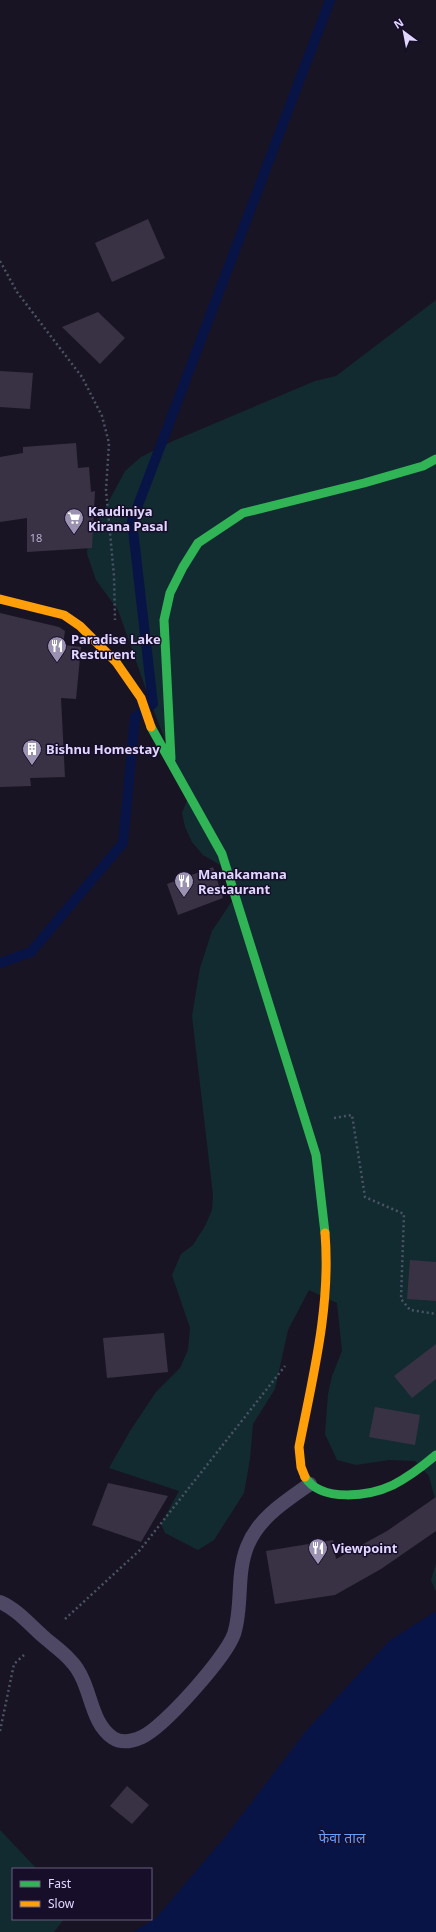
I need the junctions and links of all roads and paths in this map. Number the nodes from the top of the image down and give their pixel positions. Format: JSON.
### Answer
{"nodes":[{"id":1,"x":0,"y":261,"type":"edge"},
{"id":2,"x":436,"y":459,"type":"edge"},
{"id":3,"x":0,"y":599,"type":"edge"},
{"id":4,"x":115,"y":623,"type":"dead end"},
{"id":5,"x":171,"y":764,"type":"junction"},
{"id":6,"x":352,"y":1115,"type":"dead end"},
{"id":7,"x":436,"y":1314,"type":"edge"},
{"id":8,"x":290,"y":1361,"type":"dead end"},
{"id":9,"x":436,"y":1455,"type":"edge"},
{"id":10,"x":310,"y":1484,"type":"junction"},
{"id":11,"x":0,"y":1602,"type":"edge"},
{"id":12,"x":65,"y":1619,"type":"dead end"},
{"id":13,"x":24,"y":1655,"type":"dead end"},
{"id":14,"x":0,"y":1731,"type":"edge"}],
"edges":[{"from":1,"to":4,"type":"path"},
{"from":2,"to":5,"type":"main road"},
{"from":3,"to":5,"type":"main road"},
{"from":5,"to":10,"type":"main road"},
{"from":6,"to":7,"type":"path"},
{"from":8,"to":12,"type":"path"},
{"from":9,"to":10,"type":"main road"},
{"from":10,"to":11,"type":"lane"},
{"from":13,"to":14,"type":"path"}]}
